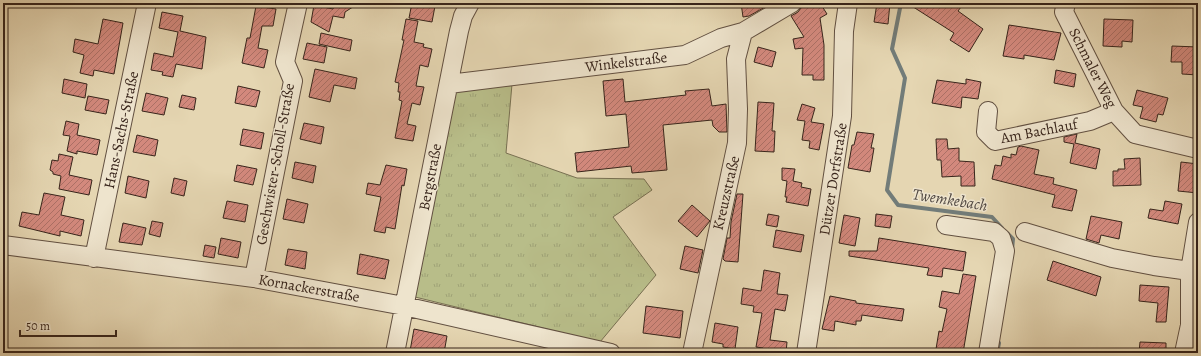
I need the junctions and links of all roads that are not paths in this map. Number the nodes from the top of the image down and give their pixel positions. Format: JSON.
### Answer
{"nodes":[{"id":1,"x":147,"y":3,"type":"edge"},
{"id":2,"x":298,"y":3,"type":"edge"},
{"id":3,"x":469,"y":3,"type":"edge"},
{"id":4,"x":792,"y":3,"type":"edge"},
{"id":5,"x":848,"y":3,"type":"edge"},
{"id":6,"x":1066,"y":3,"type":"edge"},
{"id":7,"x":743,"y":32,"type":"junction"},
{"id":8,"x":449,"y":84,"type":"junction"},
{"id":9,"x":988,"y":111,"type":"dead end"},
{"id":10,"x":1114,"y":111,"type":"junction"},
{"id":11,"x":1198,"y":149,"type":"edge"},
{"id":12,"x":1198,"y":222,"type":"edge"},
{"id":13,"x":946,"y":225,"type":"dead end"},
{"id":14,"x":1025,"y":232,"type":"dead end"},
{"id":15,"x":3,"y":245,"type":"edge"},
{"id":16,"x":94,"y":258,"type":"junction"},
{"id":17,"x":1190,"y":270,"type":"junction"},
{"id":18,"x":254,"y":278,"type":"junction"},
{"id":19,"x":404,"y":306,"type":"junction"},
{"id":20,"x":395,"y":353,"type":"edge"},
{"id":21,"x":611,"y":353,"type":"edge"},
{"id":22,"x":692,"y":353,"type":"edge"},
{"id":23,"x":806,"y":353,"type":"edge"},
{"id":24,"x":988,"y":353,"type":"edge"},
{"id":25,"x":1184,"y":353,"type":"edge"}],
"edges":[{"from":1,"to":16,"type":"street","name":"Hans-Sachs-Straße"},
{"from":2,"to":18,"type":"street","name":"Geschwister-Scholl-Straße"},
{"from":3,"to":8,"type":"street","name":"Bergstraße"},
{"from":4,"to":7,"type":"street","name":"Winkelstraße"},
{"from":5,"to":23,"type":"street","name":"Dützer Dorfstraße"},
{"from":6,"to":10,"type":"street","name":"Schmaler Weg"},
{"from":7,"to":8,"type":"street","name":"Winkelstraße"},
{"from":7,"to":22,"type":"street","name":"Kreuzstraße"},
{"from":8,"to":19,"type":"street","name":"Bergstraße"},
{"from":9,"to":10,"type":"street","name":"Am Bachlauf"},
{"from":10,"to":11,"type":"street","name":"Schmaler Weg"},
{"from":12,"to":17,"type":"street"},
{"from":13,"to":24,"type":"street"},
{"from":14,"to":17,"type":"street"},
{"from":15,"to":16,"type":"street","name":"Kornackerstraße"},
{"from":16,"to":18,"type":"street","name":"Kornackerstraße"},
{"from":17,"to":25,"type":"street"},
{"from":18,"to":19,"type":"street","name":"Kornackerstraße"},
{"from":19,"to":20,"type":"street","name":"Bergstraße"},
{"from":19,"to":21,"type":"street","name":"Kornackerstraße"}]}
